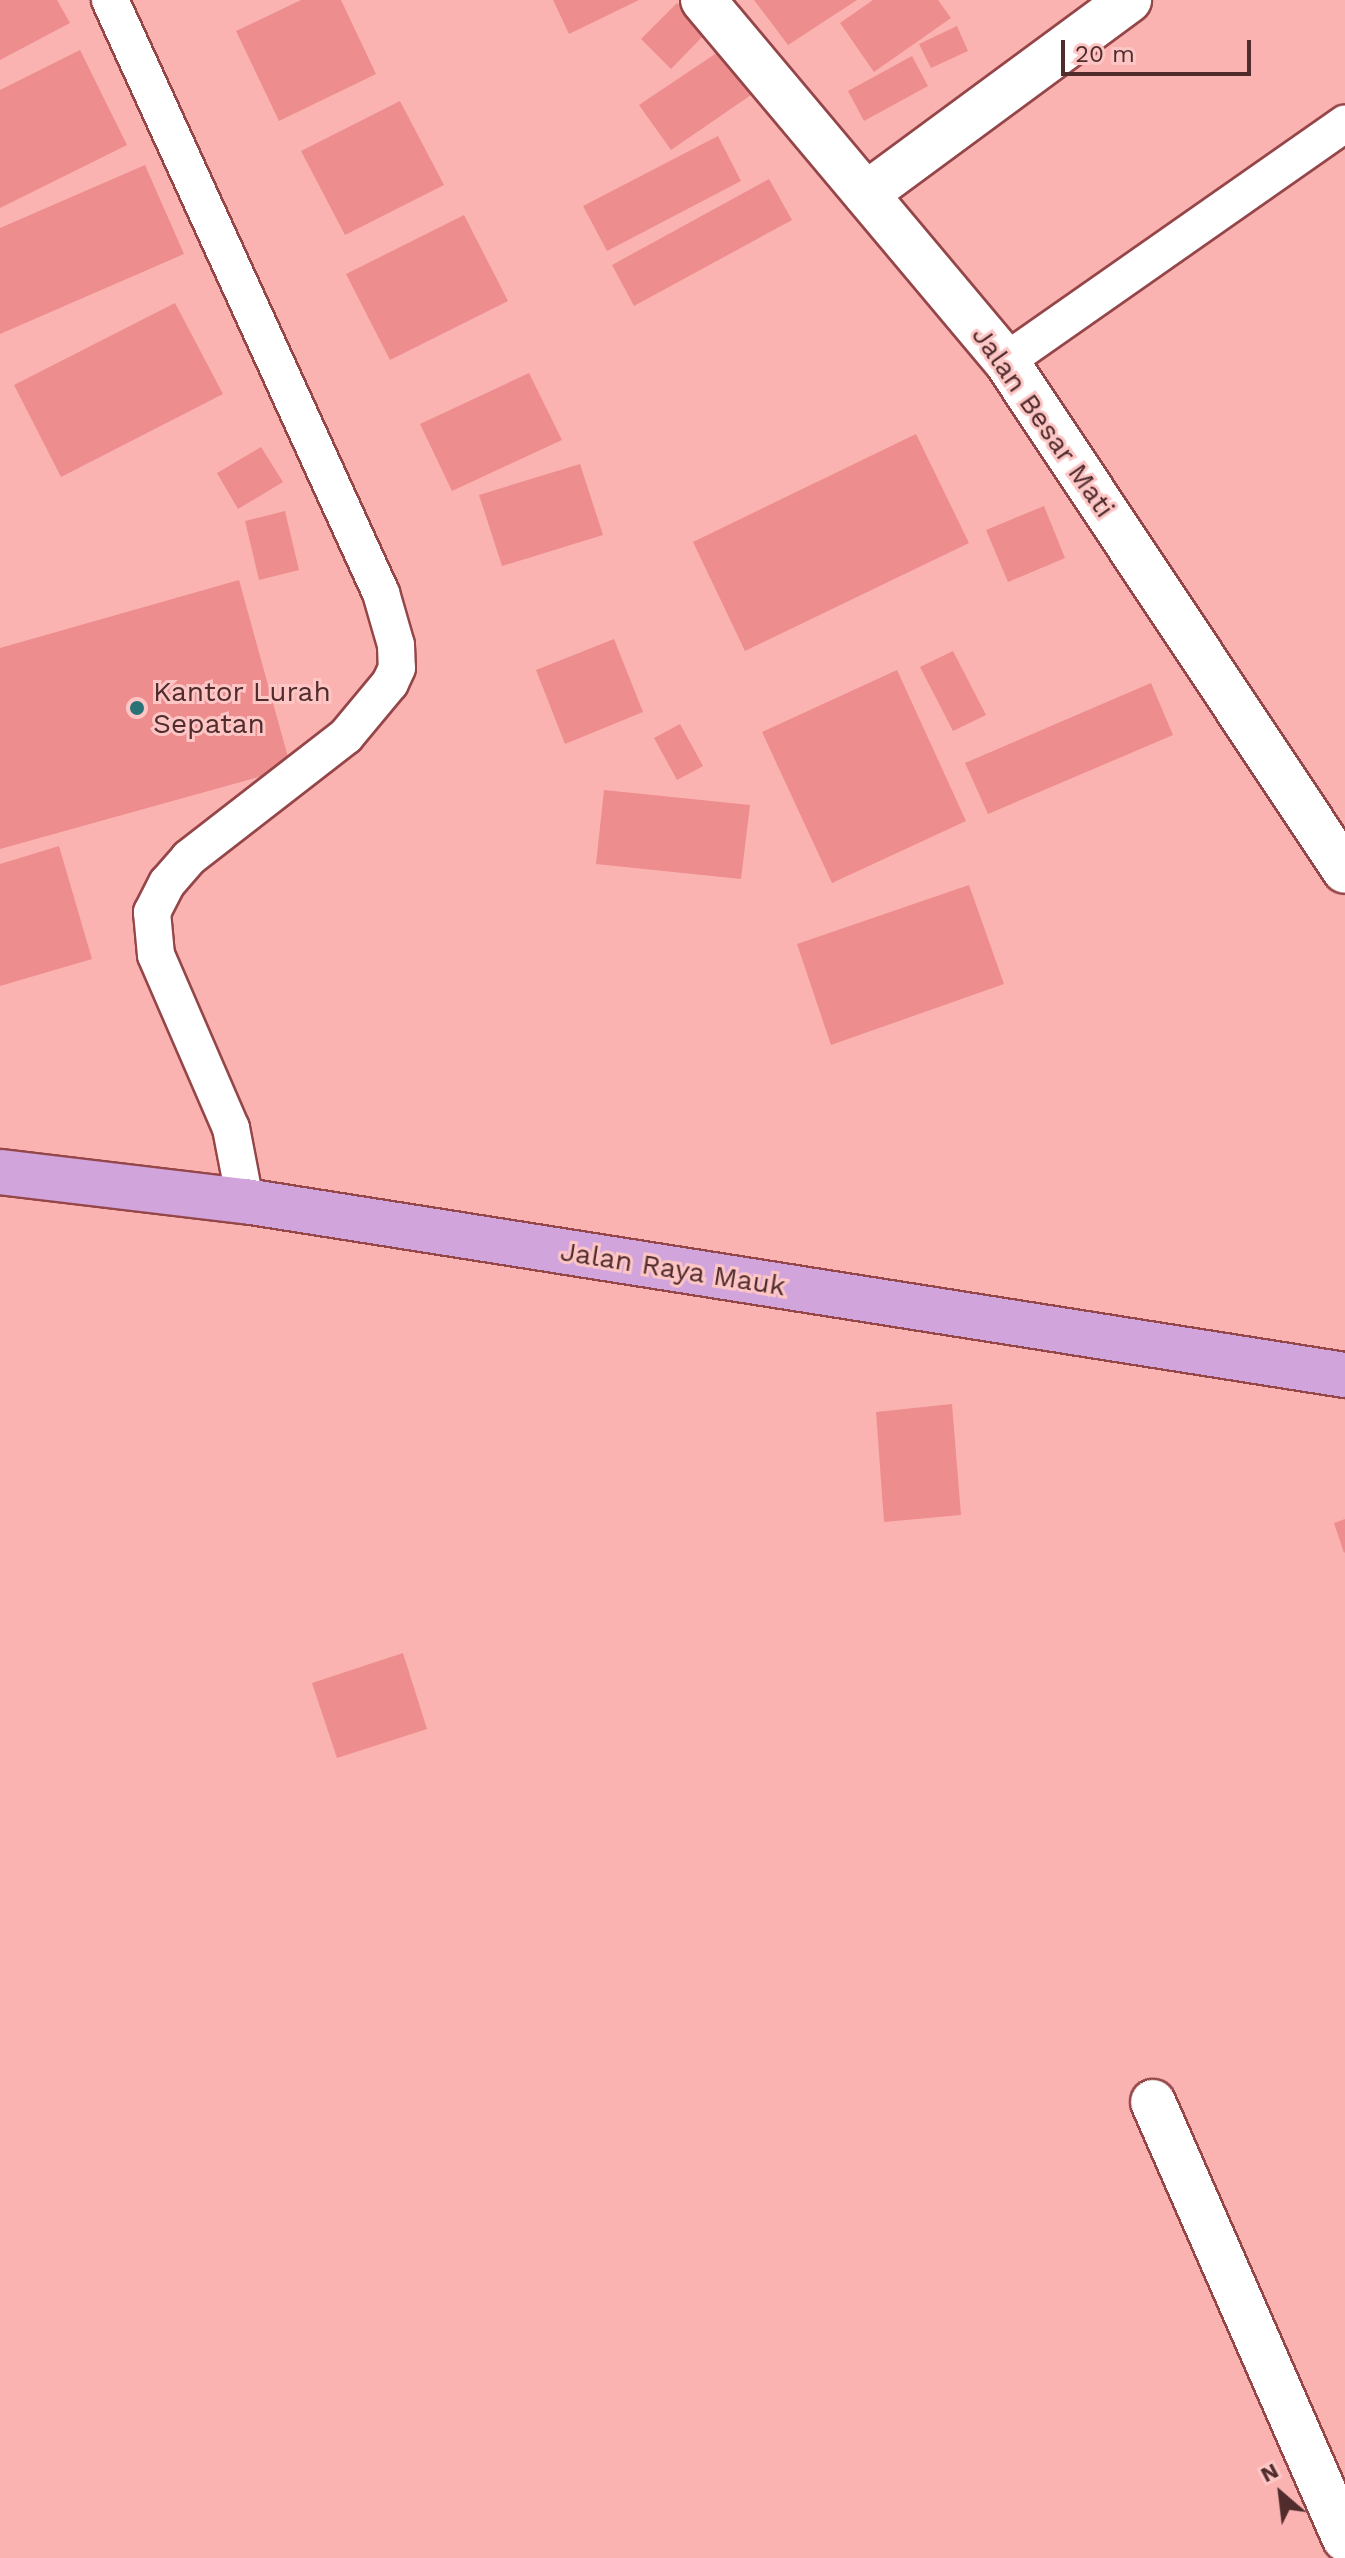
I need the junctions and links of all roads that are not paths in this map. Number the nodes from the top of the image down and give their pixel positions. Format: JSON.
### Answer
{"nodes":[{"id":1,"x":110,"y":0,"type":"edge"},
{"id":2,"x":1129,"y":0,"type":"edge"},
{"id":3,"x":707,"y":2,"type":"edge"},
{"id":4,"x":1345,"y":124,"type":"edge"},
{"id":5,"x":866,"y":194,"type":"junction"},
{"id":6,"x":1006,"y":361,"type":"junction"},
{"id":7,"x":1345,"y":871,"type":"edge"},
{"id":8,"x":0,"y":1172,"type":"edge"},
{"id":9,"x":245,"y":1201,"type":"junction"},
{"id":10,"x":1345,"y":1375,"type":"edge"},
{"id":11,"x":1153,"y":2102,"type":"dead end"},
{"id":12,"x":1345,"y":2539,"type":"edge"}],
"edges":[{"from":1,"to":9,"type":"lane"},
{"from":2,"to":5,"type":"street"},
{"from":3,"to":5,"type":"street","name":"Jalan Besar Mati"},
{"from":4,"to":6,"type":"lane"},
{"from":5,"to":6,"type":"street","name":"Jalan Besar Mati"},
{"from":6,"to":7,"type":"street","name":"Jalan Besar Mati"},
{"from":8,"to":9,"type":"main road","name":"Jalan Raya Mauk"},
{"from":9,"to":10,"type":"main road","name":"Jalan Raya Mauk"},
{"from":11,"to":12,"type":"street"}]}
